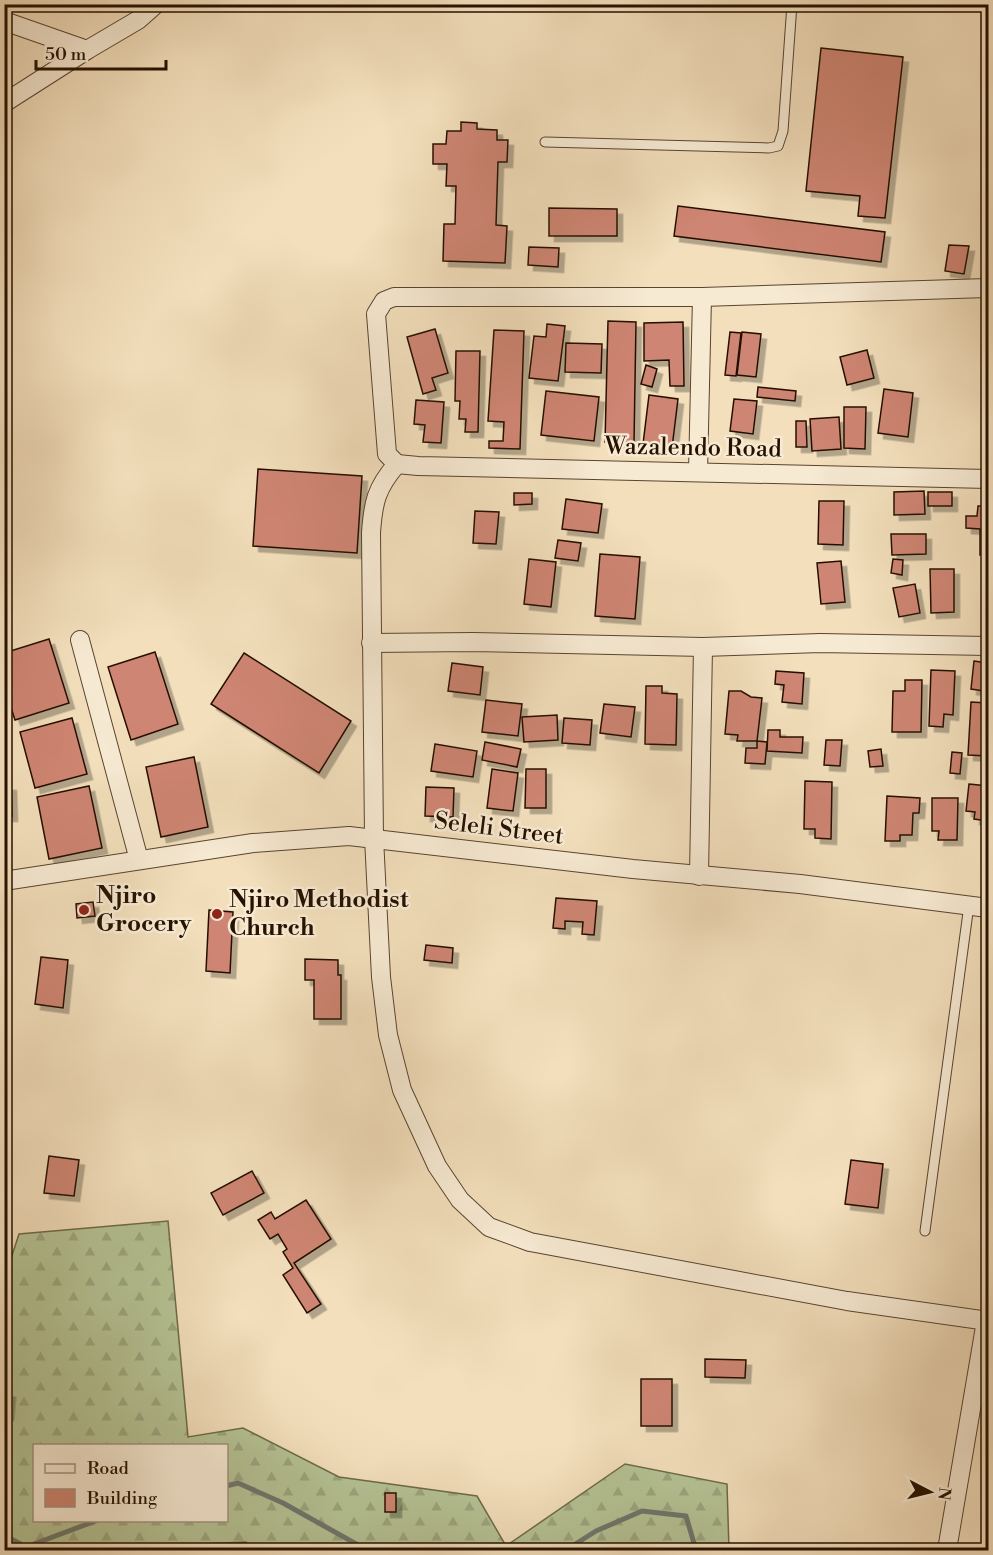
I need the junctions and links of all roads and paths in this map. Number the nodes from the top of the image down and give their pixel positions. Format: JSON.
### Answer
{"nodes":[{"id":1,"x":156,"y":4,"type":"edge"},
{"id":2,"x":792,"y":4,"type":"edge"},
{"id":3,"x":4,"y":21,"type":"edge"},
{"id":4,"x":87,"y":50,"type":"junction"},
{"id":5,"x":4,"y":103,"type":"edge"},
{"id":6,"x":545,"y":142,"type":"dead end"},
{"id":7,"x":988,"y":288,"type":"edge"},
{"id":8,"x":702,"y":297,"type":"junction"},
{"id":9,"x":397,"y":464,"type":"junction"},
{"id":10,"x":698,"y":472,"type":"junction"},
{"id":11,"x":988,"y":479,"type":"edge"},
{"id":12,"x":80,"y":640,"type":"dead end"},
{"id":13,"x":371,"y":643,"type":"junction"},
{"id":14,"x":988,"y":646,"type":"edge"},
{"id":15,"x":703,"y":647,"type":"junction"},
{"id":16,"x":374,"y":838,"type":"junction"},
{"id":17,"x":139,"y":860,"type":"junction"},
{"id":18,"x":699,"y":876,"type":"junction"},
{"id":19,"x":4,"y":881,"type":"edge"},
{"id":20,"x":969,"y":905,"type":"junction"},
{"id":21,"x":988,"y":908,"type":"edge"},
{"id":22,"x":925,"y":1231,"type":"dead end"},
{"id":23,"x":987,"y":1321,"type":"edge"},
{"id":24,"x":946,"y":1551,"type":"edge"}],
"edges":[{"from":1,"to":4,"type":"street"},
{"from":2,"to":6,"type":"lane"},
{"from":3,"to":4,"type":"street"},
{"from":4,"to":5,"type":"street"},
{"from":7,"to":8,"type":"street"},
{"from":8,"to":9,"type":"street"},
{"from":8,"to":10,"type":"street"},
{"from":9,"to":10,"type":"street","name":"Wazalendo Road"},
{"from":9,"to":13,"type":"street"},
{"from":10,"to":11,"type":"street","name":"Wazalendo Road"},
{"from":12,"to":17,"type":"street"},
{"from":13,"to":15,"type":"street"},
{"from":13,"to":16,"type":"street"},
{"from":14,"to":15,"type":"street"},
{"from":15,"to":18,"type":"street"},
{"from":16,"to":17,"type":"street","name":"Seleli Street"},
{"from":16,"to":18,"type":"street","name":"Seleli Street"},
{"from":16,"to":23,"type":"street"},
{"from":17,"to":19,"type":"street","name":"Seleli Street"},
{"from":18,"to":20,"type":"street","name":"Seleli Street"},
{"from":20,"to":21,"type":"street","name":"Seleli Street"},
{"from":20,"to":22,"type":"lane"},
{"from":23,"to":24,"type":"street"}]}
